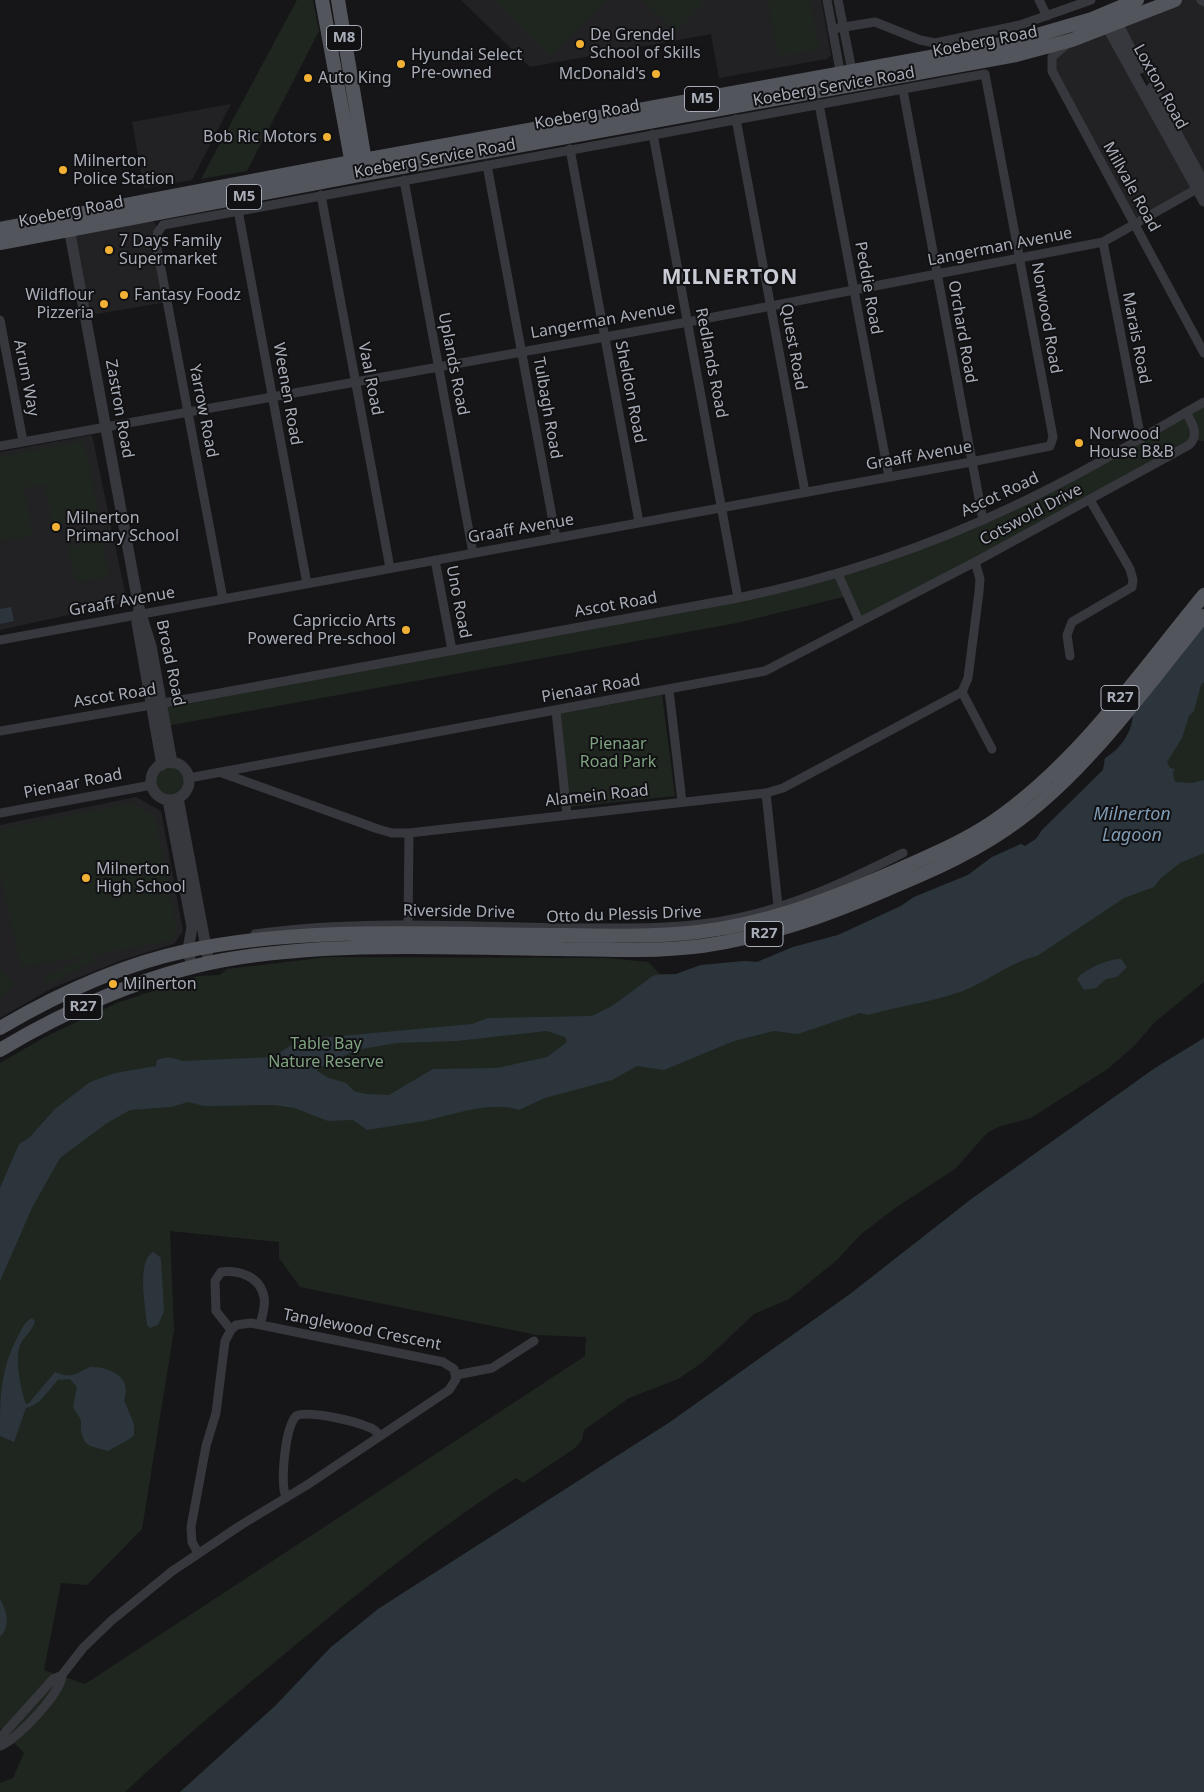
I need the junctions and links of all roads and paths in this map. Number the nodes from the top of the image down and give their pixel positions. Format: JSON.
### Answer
{"nodes":[{"id":1,"x":322,"y":0,"type":"edge"},
{"id":2,"x":338,"y":0,"type":"edge"},
{"id":3,"x":827,"y":0,"type":"edge"},
{"id":4,"x":838,"y":0,"type":"edge"},
{"id":5,"x":1039,"y":0,"type":"edge"},
{"id":6,"x":1091,"y":0,"type":"edge"},
{"id":7,"x":1137,"y":0,"type":"edge"},
{"id":8,"x":1175,"y":0,"type":"edge"},
{"id":9,"x":1047,"y":16,"type":"junction"},
{"id":10,"x":1109,"y":20,"type":"junction"},
{"id":11,"x":843,"y":26,"type":"junction"},
{"id":12,"x":832,"y":29,"type":"junction"},
{"id":13,"x":1072,"y":40,"type":"junction"},
{"id":14,"x":986,"y":74,"type":"joint"},
{"id":15,"x":848,"y":79,"type":"junction"},
{"id":16,"x":903,"y":90,"type":"junction"},
{"id":17,"x":819,"y":104,"type":"junction"},
{"id":18,"x":736,"y":119,"type":"junction"},
{"id":19,"x":653,"y":134,"type":"junction"},
{"id":20,"x":570,"y":149,"type":"junction"},
{"id":21,"x":487,"y":165,"type":"junction"},
{"id":22,"x":359,"y":168,"type":"junction"},
{"id":23,"x":404,"y":180,"type":"junction"},
{"id":24,"x":1202,"y":186,"type":"edge"},
{"id":25,"x":321,"y":195,"type":"junction"},
{"id":26,"x":1204,"y":201,"type":"edge"},
{"id":27,"x":238,"y":210,"type":"junction"},
{"id":28,"x":68,"y":224,"type":"junction"},
{"id":29,"x":1135,"y":224,"type":"junction"},
{"id":30,"x":0,"y":229,"type":"edge"},
{"id":31,"x":159,"y":229,"type":"joint"},
{"id":32,"x":1102,"y":242,"type":"junction"},
{"id":33,"x":0,"y":243,"type":"edge"},
{"id":34,"x":1020,"y":259,"type":"junction"},
{"id":35,"x":936,"y":274,"type":"junction"},
{"id":36,"x":853,"y":289,"type":"junction"},
{"id":37,"x":771,"y":306,"type":"junction"},
{"id":38,"x":0,"y":320,"type":"edge"},
{"id":39,"x":688,"y":322,"type":"junction"},
{"id":40,"x":605,"y":336,"type":"junction"},
{"id":41,"x":522,"y":350,"type":"junction"},
{"id":42,"x":1204,"y":353,"type":"edge"},
{"id":43,"x":439,"y":368,"type":"junction"},
{"id":44,"x":355,"y":382,"type":"junction"},
{"id":45,"x":272,"y":396,"type":"junction"},
{"id":46,"x":1204,"y":402,"type":"edge"},
{"id":47,"x":188,"y":412,"type":"junction"},
{"id":48,"x":1186,"y":412,"type":"junction"},
{"id":49,"x":105,"y":427,"type":"junction"},
{"id":50,"x":1141,"y":439,"type":"junction"},
{"id":51,"x":23,"y":441,"type":"junction"},
{"id":52,"x":0,"y":446,"type":"edge"},
{"id":53,"x":1047,"y":448,"type":"joint"},
{"id":54,"x":971,"y":462,"type":"junction"},
{"id":55,"x":888,"y":477,"type":"junction"},
{"id":56,"x":805,"y":492,"type":"junction"},
{"id":57,"x":1090,"y":500,"type":"junction"},
{"id":58,"x":723,"y":507,"type":"junction"},
{"id":59,"x":983,"y":520,"type":"junction"},
{"id":60,"x":639,"y":522,"type":"junction"},
{"id":61,"x":556,"y":538,"type":"junction"},
{"id":62,"x":473,"y":553,"type":"junction"},
{"id":63,"x":435,"y":560,"type":"junction"},
{"id":64,"x":975,"y":562,"type":"junction"},
{"id":65,"x":390,"y":568,"type":"junction"},
{"id":66,"x":838,"y":574,"type":"junction"},
{"id":67,"x":307,"y":584,"type":"junction"},
{"id":68,"x":1204,"y":595,"type":"edge"},
{"id":69,"x":738,"y":598,"type":"junction"},
{"id":70,"x":224,"y":599,"type":"junction"},
{"id":71,"x":140,"y":612,"type":"junction"},
{"id":72,"x":1204,"y":616,"type":"edge"},
{"id":73,"x":859,"y":621,"type":"junction"},
{"id":74,"x":0,"y":640,"type":"edge"},
{"id":75,"x":452,"y":650,"type":"junction"},
{"id":76,"x":1070,"y":656,"type":"dead end"},
{"id":77,"x":669,"y":690,"type":"junction"},
{"id":78,"x":962,"y":692,"type":"junction"},
{"id":79,"x":156,"y":704,"type":"junction"},
{"id":80,"x":556,"y":711,"type":"junction"},
{"id":81,"x":0,"y":731,"type":"edge"},
{"id":82,"x":992,"y":749,"type":"dead end"},
{"id":83,"x":167,"y":764,"type":"junction"},
{"id":84,"x":260,"y":765,"type":"junction"},
{"id":85,"x":221,"y":772,"type":"junction"},
{"id":86,"x":189,"y":778,"type":"junction"},
{"id":87,"x":255,"y":784,"type":"junction"},
{"id":88,"x":152,"y":785,"type":"junction"},
{"id":89,"x":766,"y":792,"type":"junction"},
{"id":90,"x":173,"y":799,"type":"junction"},
{"id":91,"x":682,"y":802,"type":"junction"},
{"id":92,"x":0,"y":813,"type":"edge"},
{"id":93,"x":567,"y":815,"type":"junction"},
{"id":94,"x":409,"y":832,"type":"junction"},
{"id":95,"x":903,"y":853,"type":"dead end"},
{"id":96,"x":191,"y":889,"type":"junction"},
{"id":97,"x":778,"y":906,"type":"junction"},
{"id":98,"x":408,"y":926,"type":"junction"},
{"id":99,"x":241,"y":935,"type":"dead end"},
{"id":100,"x":206,"y":947,"type":"junction"},
{"id":101,"x":188,"y":950,"type":"junction"},
{"id":102,"x":209,"y":963,"type":"junction"},
{"id":103,"x":192,"y":967,"type":"junction"},
{"id":104,"x":0,"y":1028,"type":"edge"},
{"id":105,"x":0,"y":1050,"type":"edge"},
{"id":106,"x":260,"y":1324,"type":"junction"},
{"id":107,"x":231,"y":1330,"type":"junction"},
{"id":108,"x":534,"y":1341,"type":"dead end"},
{"id":109,"x":456,"y":1375,"type":"junction"},
{"id":110,"x":380,"y":1436,"type":"junction"},
{"id":111,"x":286,"y":1497,"type":"junction"},
{"id":112,"x":198,"y":1553,"type":"junction"},
{"id":113,"x":62,"y":1674,"type":"junction"},
{"id":114,"x":0,"y":1738,"type":"edge"},
{"id":115,"x":0,"y":1746,"type":"edge"}],
"edges":[{"from":1,"to":22,"type":"main road","number":"M8"},
{"from":2,"to":22,"type":"main road","number":"M8"},
{"from":3,"to":12,"type":"street"},
{"from":4,"to":11,"type":"street"},
{"from":5,"to":9,"type":"street"},
{"from":6,"to":9,"type":"street"},
{"from":7,"to":10,"type":"main road","name":"Koeberg Road","number":"M5"},
{"from":8,"to":10,"type":"main road","name":"Koeberg Road","number":"M5"},
{"from":9,"to":11,"type":"street"},
{"from":10,"to":13,"type":"main road","name":"Koeberg Road","number":"M5"},
{"from":10,"to":15,"type":"main road","name":"Koeberg Road","number":"M5"},
{"from":10,"to":24,"type":"street","name":"Loxton Road"},
{"from":11,"to":12,"type":"street"},
{"from":11,"to":15,"type":"street"},
{"from":12,"to":15,"type":"street"},
{"from":13,"to":15,"type":"main road","name":"Koeberg Road","number":"M5"},
{"from":13,"to":29,"type":"street","name":"Millvale Road"},
{"from":14,"to":16,"type":"street","name":"Koeberg Service Road"},
{"from":14,"to":34,"type":"street","name":"Norwood Road"},
{"from":15,"to":22,"type":"main road","name":"Koeberg Road","number":"M5"},
{"from":16,"to":17,"type":"street","name":"Koeberg Service Road"},
{"from":16,"to":35,"type":"street","name":"Orchard Road"},
{"from":17,"to":18,"type":"street","name":"Koeberg Service Road"},
{"from":17,"to":36,"type":"street","name":"Peddie Road"},
{"from":18,"to":19,"type":"street","name":"Koeberg Service Road"},
{"from":18,"to":37,"type":"street","name":"Quest Road"},
{"from":19,"to":20,"type":"street","name":"Koeberg Service Road"},
{"from":19,"to":39,"type":"street","name":"Redlands Road"},
{"from":20,"to":21,"type":"street","name":"Koeberg Service Road"},
{"from":20,"to":40,"type":"street","name":"Sheldon Road"},
{"from":21,"to":23,"type":"street","name":"Koeberg Service Road"},
{"from":21,"to":41,"type":"street","name":"Tulbagh Road"},
{"from":22,"to":28,"type":"main road","name":"Koeberg Road","number":"M5"},
{"from":23,"to":25,"type":"street","name":"Koeberg Service Road"},
{"from":23,"to":43,"type":"street","name":"Uplands Road"},
{"from":24,"to":26,"type":"street","name":"Loxton Road"},
{"from":24,"to":29,"type":"street","name":"Langerman Avenue"},
{"from":25,"to":27,"type":"street","name":"Koeberg Service Road"},
{"from":25,"to":44,"type":"street","name":"Vaal Road"},
{"from":27,"to":31,"type":"street","name":"Koeberg Service Road"},
{"from":27,"to":45,"type":"street","name":"Weenen Road"},
{"from":28,"to":30,"type":"main road","name":"Koeberg Road","number":"M5"},
{"from":28,"to":33,"type":"main road","name":"Koeberg Road","number":"M5"},
{"from":28,"to":49,"type":"street","name":"Zastron Road"},
{"from":29,"to":32,"type":"street","name":"Langerman Avenue"},
{"from":29,"to":42,"type":"street","name":"Millvale Road"},
{"from":31,"to":47,"type":"street","name":"Yarrow Road"},
{"from":32,"to":34,"type":"street","name":"Langerman Avenue"},
{"from":32,"to":50,"type":"street","name":"Marais Road"},
{"from":34,"to":35,"type":"street","name":"Langerman Avenue"},
{"from":34,"to":53,"type":"street","name":"Norwood Road"},
{"from":35,"to":36,"type":"street","name":"Langerman Avenue"},
{"from":35,"to":54,"type":"street","name":"Orchard Road"},
{"from":36,"to":37,"type":"street","name":"Langerman Avenue"},
{"from":36,"to":55,"type":"street","name":"Peddie Road"},
{"from":37,"to":39,"type":"street","name":"Langerman Avenue"},
{"from":37,"to":56,"type":"street","name":"Quest Road"},
{"from":38,"to":51,"type":"street","name":"Arum Way"},
{"from":39,"to":40,"type":"street","name":"Langerman Avenue"},
{"from":39,"to":58,"type":"street","name":"Redlands Road"},
{"from":40,"to":41,"type":"street","name":"Langerman Avenue"},
{"from":40,"to":60,"type":"street","name":"Sheldon Road"},
{"from":41,"to":43,"type":"street","name":"Langerman Avenue"},
{"from":41,"to":61,"type":"street","name":"Tulbagh Road"},
{"from":43,"to":44,"type":"street","name":"Langerman Avenue"},
{"from":43,"to":62,"type":"street","name":"Uplands Road"},
{"from":44,"to":45,"type":"street","name":"Langerman Avenue"},
{"from":44,"to":65,"type":"street","name":"Vaal Road"},
{"from":45,"to":47,"type":"street","name":"Langerman Avenue"},
{"from":45,"to":67,"type":"street","name":"Weenen Road"},
{"from":46,"to":48,"type":"street","name":"Ascot Road"},
{"from":47,"to":49,"type":"street","name":"Langerman Avenue"},
{"from":47,"to":70,"type":"street","name":"Yarrow Road"},
{"from":48,"to":50,"type":"street","name":"Ascot Road"},
{"from":48,"to":57,"type":"street","name":"Cotswold Drive"},
{"from":49,"to":51,"type":"street","name":"Langerman Avenue"},
{"from":49,"to":71,"type":"street","name":"Zastron Road"},
{"from":50,"to":59,"type":"street","name":"Ascot Road"},
{"from":51,"to":52,"type":"street","name":"Langerman Avenue"},
{"from":53,"to":54,"type":"street","name":"Graaff Avenue"},
{"from":54,"to":55,"type":"street","name":"Graaff Avenue"},
{"from":54,"to":59,"type":"street","name":"Orchard Road"},
{"from":55,"to":56,"type":"street","name":"Graaff Avenue"},
{"from":56,"to":58,"type":"street","name":"Graaff Avenue"},
{"from":57,"to":64,"type":"street","name":"Cotswold Drive"},
{"from":57,"to":76,"type":"street"},
{"from":58,"to":60,"type":"street","name":"Graaff Avenue"},
{"from":58,"to":69,"type":"street","name":"Redlands Road"},
{"from":59,"to":66,"type":"street","name":"Ascot Road"},
{"from":60,"to":61,"type":"street","name":"Graaff Avenue"},
{"from":61,"to":62,"type":"street","name":"Graaff Avenue"},
{"from":62,"to":63,"type":"street","name":"Graaff Avenue"},
{"from":63,"to":65,"type":"street","name":"Graaff Avenue"},
{"from":63,"to":75,"type":"street","name":"Uno Road"},
{"from":64,"to":73,"type":"street","name":"Pienaar Road"},
{"from":64,"to":78,"type":"street","name":"Cotswold Drive"},
{"from":65,"to":67,"type":"street","name":"Graaff Avenue"},
{"from":66,"to":69,"type":"street","name":"Ascot Road"},
{"from":66,"to":73,"type":"street"},
{"from":67,"to":70,"type":"street","name":"Graaff Avenue"},
{"from":68,"to":100,"type":"main road","name":"Otto du Plessis Drive","number":"R27"},
{"from":69,"to":75,"type":"street","name":"Ascot Road"},
{"from":70,"to":71,"type":"street","name":"Graaff Avenue"},
{"from":71,"to":74,"type":"street","name":"Graaff Avenue"},
{"from":71,"to":79,"type":"street","name":"Broad Road"},
{"from":72,"to":102,"type":"main road","name":"Otto du Plessis Drive","number":"R27"},
{"from":73,"to":77,"type":"street","name":"Pienaar Road"},
{"from":75,"to":79,"type":"street","name":"Ascot Road"},
{"from":77,"to":80,"type":"street","name":"Pienaar Road"},
{"from":77,"to":91,"type":"street"},
{"from":78,"to":82,"type":"street"},
{"from":78,"to":89,"type":"street","name":"Alamein Road"},
{"from":79,"to":81,"type":"street","name":"Ascot Road"},
{"from":79,"to":83,"type":"street","name":"Broad Road"},
{"from":80,"to":84,"type":"street","name":"Pienaar Road"},
{"from":80,"to":93,"type":"street"},
{"from":83,"to":86,"type":"street"},
{"from":83,"to":88,"type":"street"},
{"from":84,"to":85,"type":"street","name":"Pienaar Road"},
{"from":84,"to":87,"type":"street"},
{"from":85,"to":86,"type":"street","name":"Pienaar Road"},
{"from":85,"to":87,"type":"street","name":"Alamein Road"},
{"from":86,"to":90,"type":"street"},
{"from":87,"to":94,"type":"street","name":"Alamein Road"},
{"from":88,"to":90,"type":"street"},
{"from":88,"to":92,"type":"street","name":"Pienaar Road"},
{"from":89,"to":91,"type":"street","name":"Alamein Road"},
{"from":89,"to":97,"type":"street"},
{"from":90,"to":96,"type":"street"},
{"from":91,"to":93,"type":"street","name":"Alamein Road"},
{"from":93,"to":94,"type":"street","name":"Alamein Road"},
{"from":94,"to":98,"type":"street"},
{"from":95,"to":97,"type":"street","name":"Riverside Drive"},
{"from":96,"to":100,"type":"street"},
{"from":96,"to":101,"type":"street"},
{"from":97,"to":98,"type":"street","name":"Riverside Drive"},
{"from":98,"to":99,"type":"street","name":"Riverside Drive"},
{"from":100,"to":101,"type":"main road","name":"Otto du Plessis Drive","number":"R27"},
{"from":100,"to":102,"type":"street"},
{"from":101,"to":103,"type":"street"},
{"from":101,"to":104,"type":"main road","name":"Otto du Plessis Drive","number":"R27"},
{"from":102,"to":103,"type":"main road","name":"Otto du Plessis Drive","number":"R27"},
{"from":103,"to":105,"type":"main road","name":"Otto du Plessis Drive","number":"R27"},
{"from":106,"to":107,"type":"street","name":"Tanglewood Crescent"},
{"from":106,"to":107,"type":"street"},
{"from":106,"to":109,"type":"street","name":"Tanglewood Crescent"},
{"from":107,"to":112,"type":"street"},
{"from":108,"to":109,"type":"street"},
{"from":109,"to":110,"type":"street"},
{"from":110,"to":111,"type":"street"},
{"from":110,"to":111,"type":"street"},
{"from":111,"to":112,"type":"street"},
{"from":112,"to":113,"type":"street"},
{"from":113,"to":114,"type":"street"},
{"from":113,"to":115,"type":"street"}]}
